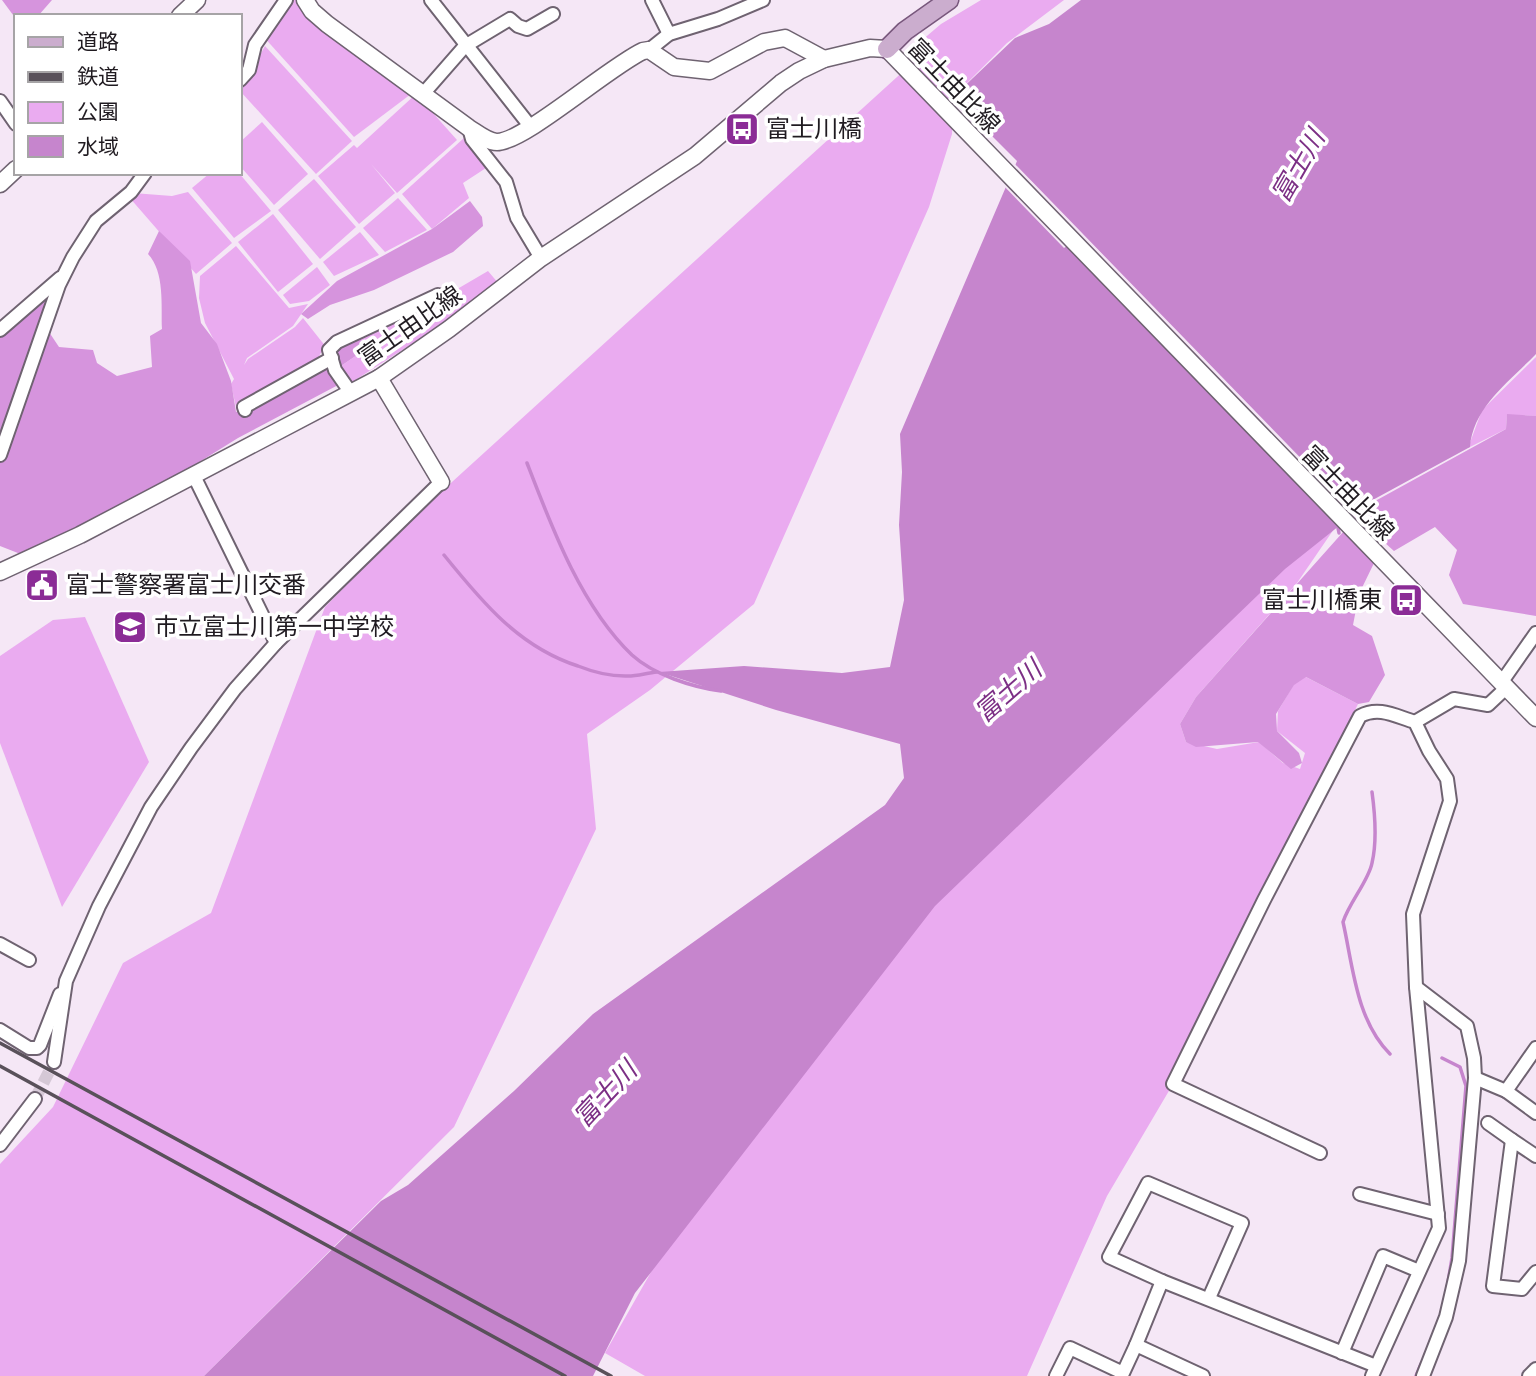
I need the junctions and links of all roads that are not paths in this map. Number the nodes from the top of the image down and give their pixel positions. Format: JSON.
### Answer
{"nodes":[{"id":1,"x":197,"y":0,"type":"edge"},
{"id":2,"x":286,"y":0,"type":"edge"},
{"id":3,"x":305,"y":0,"type":"edge"},
{"id":4,"x":431,"y":0,"type":"edge"},
{"id":5,"x":652,"y":0,"type":"edge"},
{"id":6,"x":763,"y":0,"type":"edge"},
{"id":7,"x":950,"y":0,"type":"edge"},
{"id":8,"x":182,"y":14,"type":"edge"},
{"id":9,"x":553,"y":14,"type":"dead end"},
{"id":10,"x":669,"y":34,"type":"junction"},
{"id":11,"x":465,"y":46,"type":"junction"},
{"id":12,"x":887,"y":49,"type":"junction"},
{"id":13,"x":649,"y":50,"type":"junction"},
{"id":14,"x":824,"y":59,"type":"junction"},
{"id":15,"x":242,"y":78,"type":"edge"},
{"id":16,"x":423,"y":94,"type":"junction"},
{"id":17,"x":0,"y":102,"type":"edge"},
{"id":18,"x":14,"y":121,"type":"edge"},
{"id":19,"x":530,"y":127,"type":"junction"},
{"id":20,"x":469,"y":128,"type":"junction"},
{"id":21,"x":14,"y":171,"type":"edge"},
{"id":22,"x":144,"y":175,"type":"edge"},
{"id":23,"x":0,"y":184,"type":"edge"},
{"id":24,"x":541,"y":258,"type":"junction"},
{"id":25,"x":65,"y":274,"type":"junction"},
{"id":26,"x":438,"y":295,"type":"dead end"},
{"id":27,"x":0,"y":330,"type":"edge"},
{"id":28,"x":332,"y":358,"type":"junction"},
{"id":29,"x":379,"y":377,"type":"junction"},
{"id":30,"x":351,"y":393,"type":"junction"},
{"id":31,"x":246,"y":410,"type":"dead end"},
{"id":32,"x":0,"y":455,"type":"edge"},
{"id":33,"x":194,"y":476,"type":"junction"},
{"id":34,"x":442,"y":482,"type":"joint"},
{"id":35,"x":0,"y":572,"type":"edge"},
{"id":36,"x":1536,"y":633,"type":"edge"},
{"id":37,"x":276,"y":643,"type":"junction"},
{"id":38,"x":1503,"y":686,"type":"junction"},
{"id":39,"x":1536,"y":718,"type":"edge"},
{"id":40,"x":1415,"y":723,"type":"junction"},
{"id":41,"x":0,"y":944,"type":"edge"},
{"id":42,"x":29,"y":960,"type":"dead end"},
{"id":43,"x":1416,"y":988,"type":"junction"},
{"id":44,"x":65,"y":990,"type":"junction"},
{"id":45,"x":0,"y":1030,"type":"edge"},
{"id":46,"x":1536,"y":1048,"type":"edge"},
{"id":47,"x":54,"y":1062,"type":"tunnel mouth"},
{"id":48,"x":1475,"y":1078,"type":"junction"},
{"id":49,"x":1506,"y":1091,"type":"junction"},
{"id":50,"x":35,"y":1100,"type":"tunnel mouth"},
{"id":51,"x":1536,"y":1113,"type":"edge"},
{"id":52,"x":1488,"y":1123,"type":"dead end"},
{"id":53,"x":1512,"y":1140,"type":"junction"},
{"id":54,"x":0,"y":1145,"type":"edge"},
{"id":55,"x":1320,"y":1153,"type":"dead end"},
{"id":56,"x":1536,"y":1156,"type":"edge"},
{"id":57,"x":1360,"y":1194,"type":"dead end"},
{"id":58,"x":1438,"y":1214,"type":"junction"},
{"id":59,"x":1419,"y":1271,"type":"junction"},
{"id":60,"x":1536,"y":1272,"type":"edge"},
{"id":61,"x":1162,"y":1281,"type":"junction"},
{"id":62,"x":1209,"y":1298,"type":"junction"},
{"id":63,"x":1136,"y":1345,"type":"junction"},
{"id":64,"x":1342,"y":1353,"type":"junction"},
{"id":65,"x":1536,"y":1369,"type":"edge"},
{"id":66,"x":1374,"y":1371,"type":"edge"},
{"id":67,"x":1056,"y":1376,"type":"edge"},
{"id":68,"x":1203,"y":1376,"type":"edge"},
{"id":69,"x":1423,"y":1376,"type":"edge"},
{"id":70,"x":1529,"y":1376,"type":"edge"}],
"edges":[{"from":1,"to":8,"type":"main road"},
{"from":2,"to":15,"type":"street"},
{"from":3,"to":16,"type":"main road"},
{"from":4,"to":11,"type":"street"},
{"from":5,"to":10,"type":"street"},
{"from":6,"to":10,"type":"street"},
{"from":7,"to":12,"type":"main road"},
{"from":9,"to":11,"type":"street"},
{"from":10,"to":13,"type":"street"},
{"from":11,"to":16,"type":"street"},
{"from":11,"to":19,"type":"street"},
{"from":12,"to":14,"type":"main road","name":"富士由比線"},
{"from":12,"to":38,"type":"main road","name":"富士由比線"},
{"from":13,"to":14,"type":"main road"},
{"from":13,"to":19,"type":"main road"},
{"from":14,"to":24,"type":"main road","name":"富士由比線"},
{"from":16,"to":20,"type":"main road"},
{"from":17,"to":18,"type":"street"},
{"from":19,"to":20,"type":"main road"},
{"from":20,"to":24,"type":"street"},
{"from":21,"to":23,"type":"main road"},
{"from":22,"to":25,"type":"street"},
{"from":24,"to":29,"type":"main road","name":"富士由比線"},
{"from":25,"to":27,"type":"street"},
{"from":25,"to":32,"type":"street"},
{"from":26,"to":28,"type":"street"},
{"from":28,"to":30,"type":"street"},
{"from":28,"to":31,"type":"street"},
{"from":29,"to":30,"type":"main road","name":"富士由比線"},
{"from":29,"to":34,"type":"main road"},
{"from":30,"to":33,"type":"main road","name":"富士由比線"},
{"from":33,"to":35,"type":"main road","name":"富士由比線"},
{"from":33,"to":37,"type":"street"},
{"from":34,"to":37,"type":"street"},
{"from":36,"to":38,"type":"street"},
{"from":37,"to":44,"type":"street"},
{"from":38,"to":39,"type":"main road","name":"富士由比線"},
{"from":38,"to":40,"type":"street"},
{"from":40,"to":43,"type":"street"},
{"from":40,"to":55,"type":"street"},
{"from":41,"to":42,"type":"street"},
{"from":43,"to":48,"type":"street"},
{"from":43,"to":58,"type":"street"},
{"from":44,"to":45,"type":"street"},
{"from":44,"to":47,"type":"street"},
{"from":46,"to":49,"type":"street"},
{"from":48,"to":49,"type":"street"},
{"from":48,"to":69,"type":"street"},
{"from":49,"to":51,"type":"street"},
{"from":50,"to":54,"type":"street"},
{"from":52,"to":53,"type":"street"},
{"from":53,"to":56,"type":"street"},
{"from":53,"to":60,"type":"street"},
{"from":57,"to":58,"type":"street"},
{"from":58,"to":59,"type":"street"},
{"from":59,"to":64,"type":"street"},
{"from":59,"to":66,"type":"street"},
{"from":61,"to":62,"type":"street"},
{"from":61,"to":62,"type":"street"},
{"from":61,"to":63,"type":"street"},
{"from":62,"to":64,"type":"street"},
{"from":63,"to":67,"type":"street"},
{"from":63,"to":68,"type":"street"},
{"from":64,"to":66,"type":"street"},
{"from":65,"to":70,"type":"street"}]}
